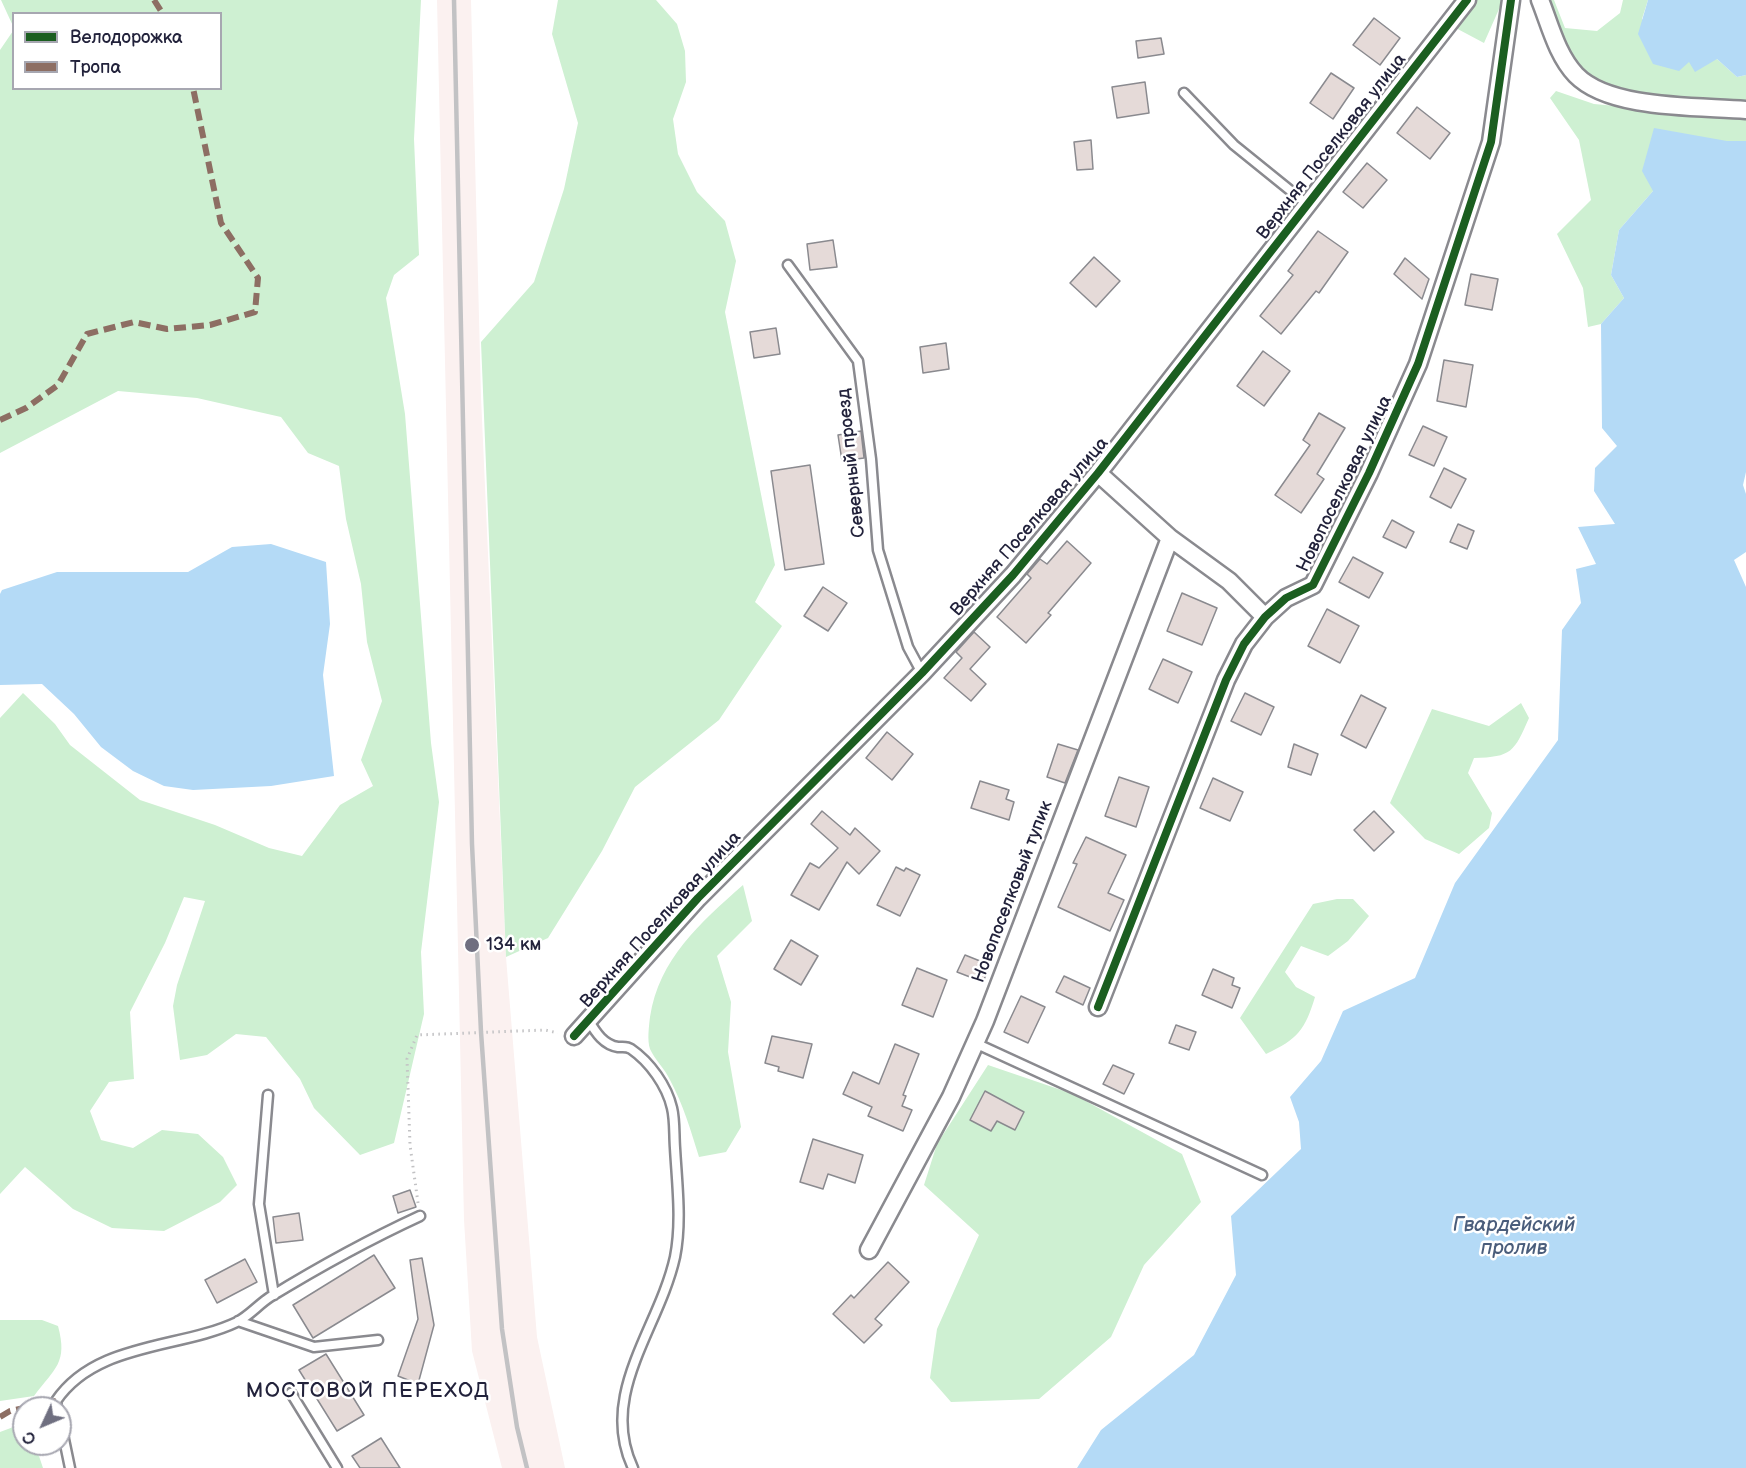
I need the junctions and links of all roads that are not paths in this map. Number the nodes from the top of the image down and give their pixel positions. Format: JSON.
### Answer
{"nodes":[{"id":1,"x":1467,"y":0,"type":"edge"},
{"id":2,"x":1511,"y":0,"type":"edge"},
{"id":3,"x":1540,"y":0,"type":"edge"},
{"id":4,"x":1184,"y":93,"type":"dead end"},
{"id":5,"x":1746,"y":110,"type":"edge"},
{"id":6,"x":1307,"y":204,"type":"junction"},
{"id":7,"x":788,"y":265,"type":"dead end"},
{"id":8,"x":1098,"y":473,"type":"junction"},
{"id":9,"x":1170,"y":538,"type":"junction"},
{"id":10,"x":1264,"y":617,"type":"junction"},
{"id":11,"x":922,"y":673,"type":"junction"},
{"id":12,"x":1098,"y":1007,"type":"dead end"},
{"id":13,"x":590,"y":1021,"type":"junction"},
{"id":14,"x":574,"y":1036,"type":"road end"},
{"id":15,"x":975,"y":1043,"type":"junction"},
{"id":16,"x":268,"y":1095,"type":"dead end"},
{"id":17,"x":1262,"y":1175,"type":"dead end"},
{"id":18,"x":420,"y":1216,"type":"road end"},
{"id":19,"x":868,"y":1250,"type":"dead end"},
{"id":20,"x":274,"y":1295,"type":"junction"},
{"id":21,"x":238,"y":1321,"type":"junction"},
{"id":22,"x":378,"y":1340,"type":"dead end"},
{"id":23,"x":291,"y":1393,"type":"dead end"},
{"id":24,"x":59,"y":1396,"type":"edge"},
{"id":25,"x":338,"y":1468,"type":"edge"},
{"id":26,"x":633,"y":1468,"type":"edge"}],
"edges":[{"from":1,"to":6,"type":"street","name":"Верхняя Поселковая улица"},
{"from":2,"to":10,"type":"street","name":"Новопоселковая улица"},
{"from":3,"to":5,"type":"street"},
{"from":4,"to":6,"type":"lane"},
{"from":6,"to":8,"type":"street","name":"Верхняя Поселковая улица"},
{"from":7,"to":11,"type":"lane","name":"Северный проезд"},
{"from":8,"to":9,"type":"street"},
{"from":8,"to":11,"type":"street","name":"Верхняя Поселковая улица"},
{"from":9,"to":10,"type":"street"},
{"from":9,"to":15,"type":"street","name":"Новопоселковый тупик"},
{"from":10,"to":12,"type":"street","name":"Новопоселковая улица"},
{"from":11,"to":13,"type":"street","name":"Верхняя Поселковая улица"},
{"from":13,"to":14,"type":"street","name":"Верхняя Поселковая улица"},
{"from":13,"to":26,"type":"lane"},
{"from":15,"to":17,"type":"lane"},
{"from":15,"to":19,"type":"street","name":"Новопоселковый тупик"},
{"from":16,"to":20,"type":"lane"},
{"from":18,"to":20,"type":"lane"},
{"from":20,"to":21,"type":"lane"},
{"from":21,"to":22,"type":"lane"},
{"from":21,"to":24,"type":"lane"},
{"from":23,"to":25,"type":"lane"}]}
